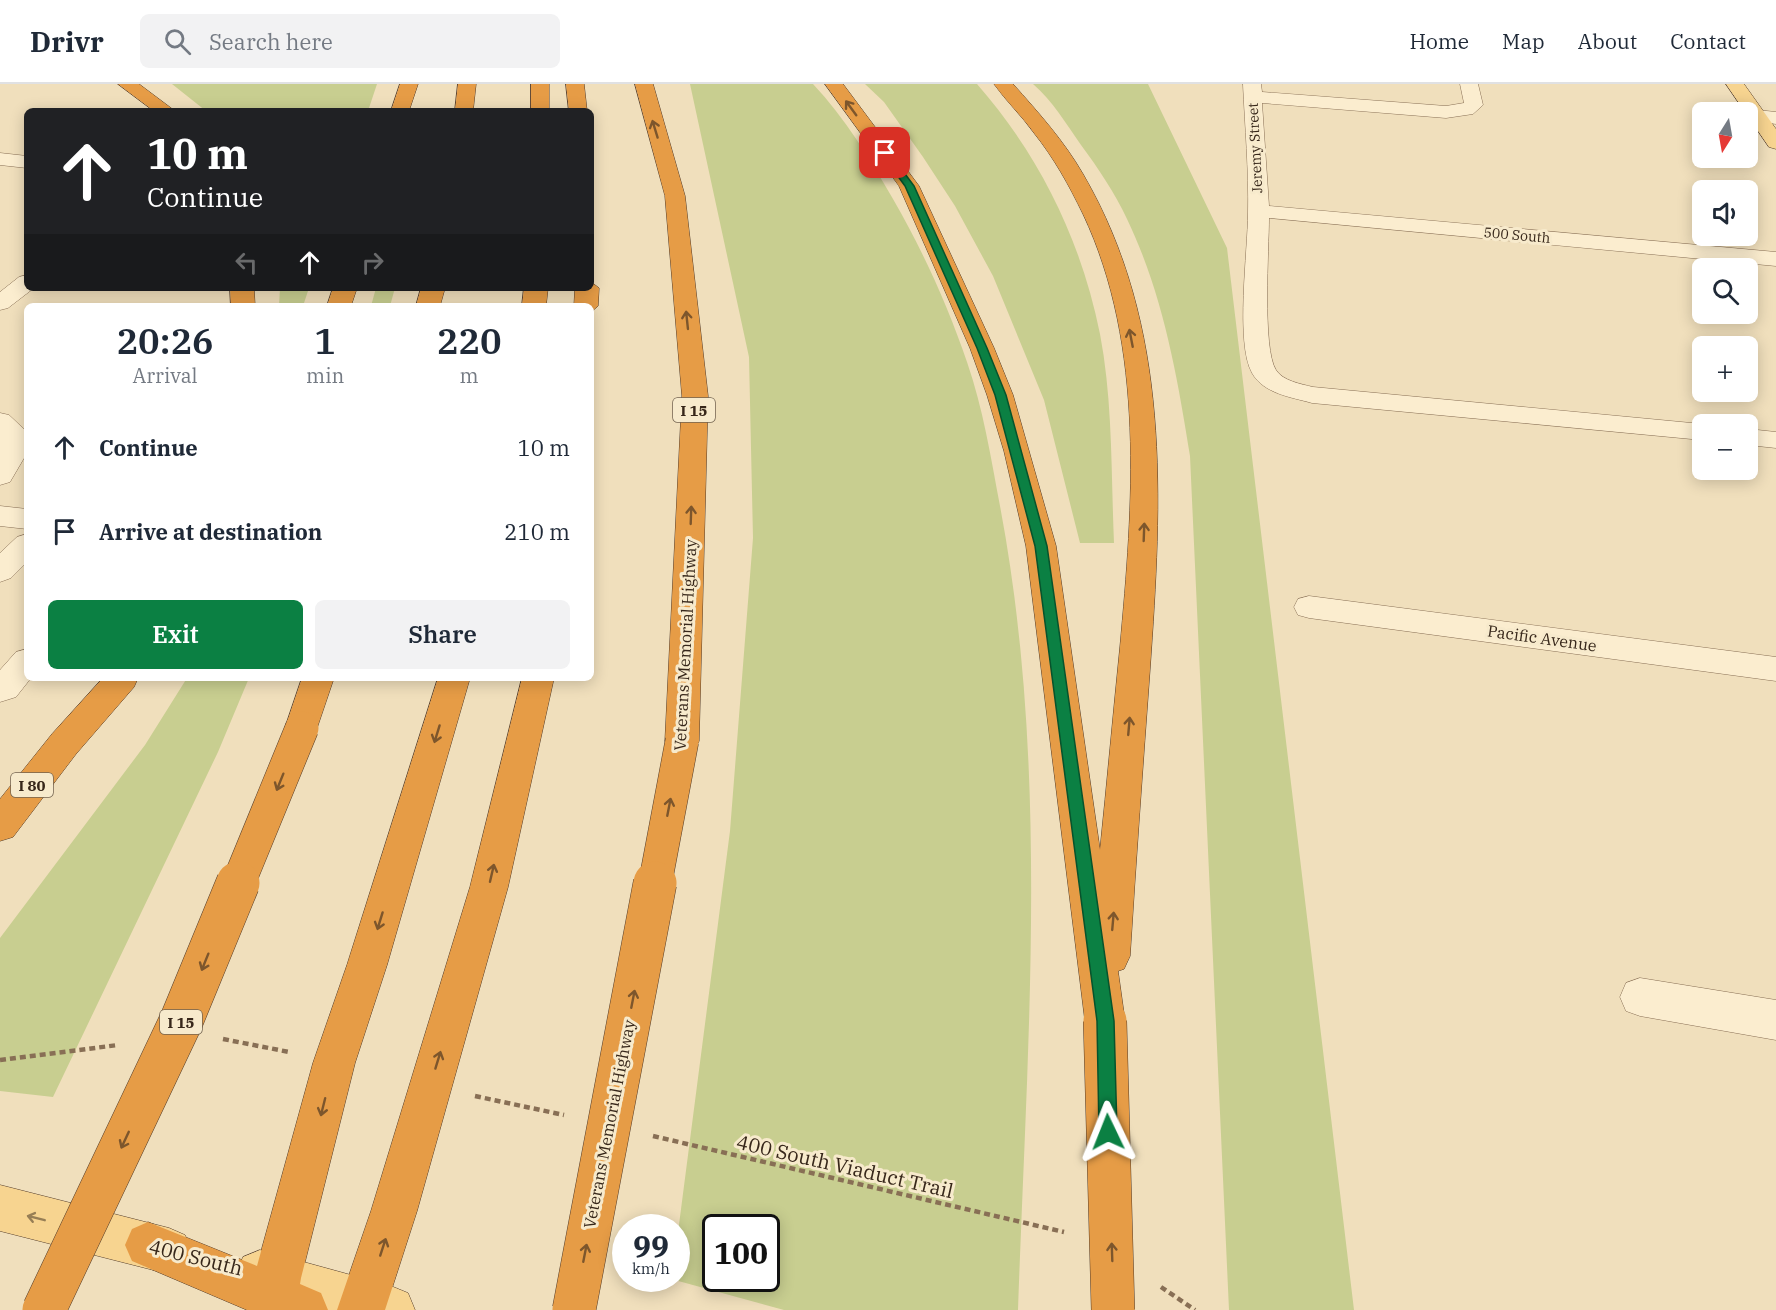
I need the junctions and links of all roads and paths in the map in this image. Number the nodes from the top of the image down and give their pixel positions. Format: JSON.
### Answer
{"nodes":[{"id":1,"x":127,"y":84,"type":"edge"},
{"id":2,"x":409,"y":84,"type":"edge"},
{"id":3,"x":467,"y":84,"type":"edge"},
{"id":4,"x":540,"y":84,"type":"edge"},
{"id":5,"x":575,"y":84,"type":"edge"},
{"id":6,"x":644,"y":84,"type":"edge"},
{"id":7,"x":834,"y":84,"type":"edge"},
{"id":8,"x":1003,"y":84,"type":"edge"},
{"id":9,"x":1469,"y":84,"type":"edge"},
{"id":10,"x":1735,"y":84,"type":"edge"},
{"id":11,"x":1252,"y":90,"type":"edge"},
{"id":12,"x":1747,"y":102,"type":"edge"},
{"id":13,"x":162,"y":108,"type":"edge"},
{"id":14,"x":401,"y":108,"type":"edge"},
{"id":15,"x":464,"y":108,"type":"edge"},
{"id":16,"x":540,"y":108,"type":"edge"},
{"id":17,"x":578,"y":108,"type":"edge"},
{"id":18,"x":1758,"y":116,"type":"edge"},
{"id":19,"x":1758,"y":117,"type":"edge"},
{"id":20,"x":1776,"y":118,"type":"edge"},
{"id":21,"x":1776,"y":143,"type":"edge"},
{"id":22,"x":0,"y":159,"type":"edge"},
{"id":23,"x":24,"y":162,"type":"edge"},
{"id":24,"x":1259,"y":211,"type":"junction"},
{"id":25,"x":1776,"y":259,"type":"edge"},
{"id":26,"x":24,"y":284,"type":"edge"},
{"id":27,"x":0,"y":303,"type":"edge"},
{"id":28,"x":1692,"y":431,"type":"edge"},
{"id":29,"x":14,"y":437,"type":"edge"},
{"id":30,"x":1758,"y":438,"type":"edge"},
{"id":31,"x":1776,"y":440,"type":"edge"},
{"id":32,"x":0,"y":476,"type":"edge"},
{"id":33,"x":0,"y":516,"type":"edge"},
{"id":34,"x":24,"y":519,"type":"edge"},
{"id":35,"x":24,"y":547,"type":"edge"},
{"id":36,"x":0,"y":571,"type":"edge"},
{"id":37,"x":1309,"y":607,"type":"dead end"},
{"id":38,"x":24,"y":665,"type":"edge"},
{"id":39,"x":1776,"y":669,"type":"edge"},
{"id":40,"x":100,"y":681,"type":"edge"},
{"id":41,"x":119,"y":681,"type":"edge"},
{"id":42,"x":317,"y":681,"type":"edge"},
{"id":43,"x":453,"y":681,"type":"edge"},
{"id":44,"x":537,"y":681,"type":"edge"},
{"id":45,"x":0,"y":690,"type":"edge"},
{"id":46,"x":64,"y":744,"type":"junction"},
{"id":47,"x":0,"y":826,"type":"edge"},
{"id":48,"x":1640,"y":996,"type":"dead end"},
{"id":49,"x":1776,"y":1020,"type":"edge"},
{"id":50,"x":1105,"y":1021,"type":"junction"},
{"id":51,"x":470,"y":1094,"type":"dead end"},
{"id":52,"x":566,"y":1115,"type":"dead end"},
{"id":53,"x":647,"y":1134,"type":"dead end"},
{"id":54,"x":0,"y":1208,"type":"edge"},
{"id":55,"x":1066,"y":1233,"type":"dead end"},
{"id":56,"x":148,"y":1245,"type":"joint"},
{"id":57,"x":1156,"y":1284,"type":"dead end"},
{"id":58,"x":282,"y":1299,"type":"edge"},
{"id":59,"x":372,"y":1307,"type":"edge"},
{"id":60,"x":44,"y":1310,"type":"edge"},
{"id":61,"x":574,"y":1310,"type":"edge"},
{"id":62,"x":1113,"y":1310,"type":"edge"},
{"id":63,"x":1195,"y":1310,"type":"edge"}],
"edges":[{"from":1,"to":13,"type":"highway"},
{"from":2,"to":14,"type":"highway"},
{"from":3,"to":15,"type":"highway"},
{"from":4,"to":16,"type":"highway"},
{"from":5,"to":17,"type":"highway"},
{"from":61,"to":6,"type":"highway","name":"Veterans Memorial Highway","number":"I 15","one_way":true,"bridge":true},
{"from":50,"to":7,"type":"highway","one_way":true},
{"from":50,"to":8,"type":"highway","one_way":true},
{"from":9,"to":11,"type":"street"},
{"from":10,"to":12,"type":"main road"},
{"from":11,"to":24,"type":"street","name":"Jeremy Street"},
{"from":18,"to":20,"type":"street"},
{"from":19,"to":21,"type":"main road"},
{"from":22,"to":23,"type":"street"},
{"from":24,"to":25,"type":"street","name":"500 South"},
{"from":24,"to":28,"type":"street","name":"Jeremy Street"},
{"from":26,"to":27,"type":"street"},
{"from":29,"to":32,"type":"street"},
{"from":30,"to":31,"type":"street"},
{"from":33,"to":34,"type":"street"},
{"from":35,"to":36,"type":"street"},
{"from":37,"to":39,"type":"street","name":"Pacific Avenue"},
{"from":38,"to":45,"type":"street"},
{"from":40,"to":46,"type":"highway"},
{"from":41,"to":46,"type":"highway","number":"I 80"},
{"from":42,"to":60,"type":"highway","number":"I 15","one_way":true,"bridge":true},
{"from":43,"to":58,"type":"highway","one_way":true},
{"from":59,"to":44,"type":"highway","one_way":true},
{"from":46,"to":47,"type":"highway","number":"I 80"},
{"from":48,"to":49,"type":"street"},
{"from":62,"to":50,"type":"highway","one_way":true,"bridge":true},
{"from":51,"to":52,"type":"path"},
{"from":53,"to":55,"type":"path","name":"400 South Viaduct Trail"},
{"from":56,"to":54,"type":"main road","name":"400 South","one_way":true},
{"from":56,"to":58,"type":"highway"},
{"from":57,"to":63,"type":"path"},
{"from":58,"to":59,"type":"main road"}]}
